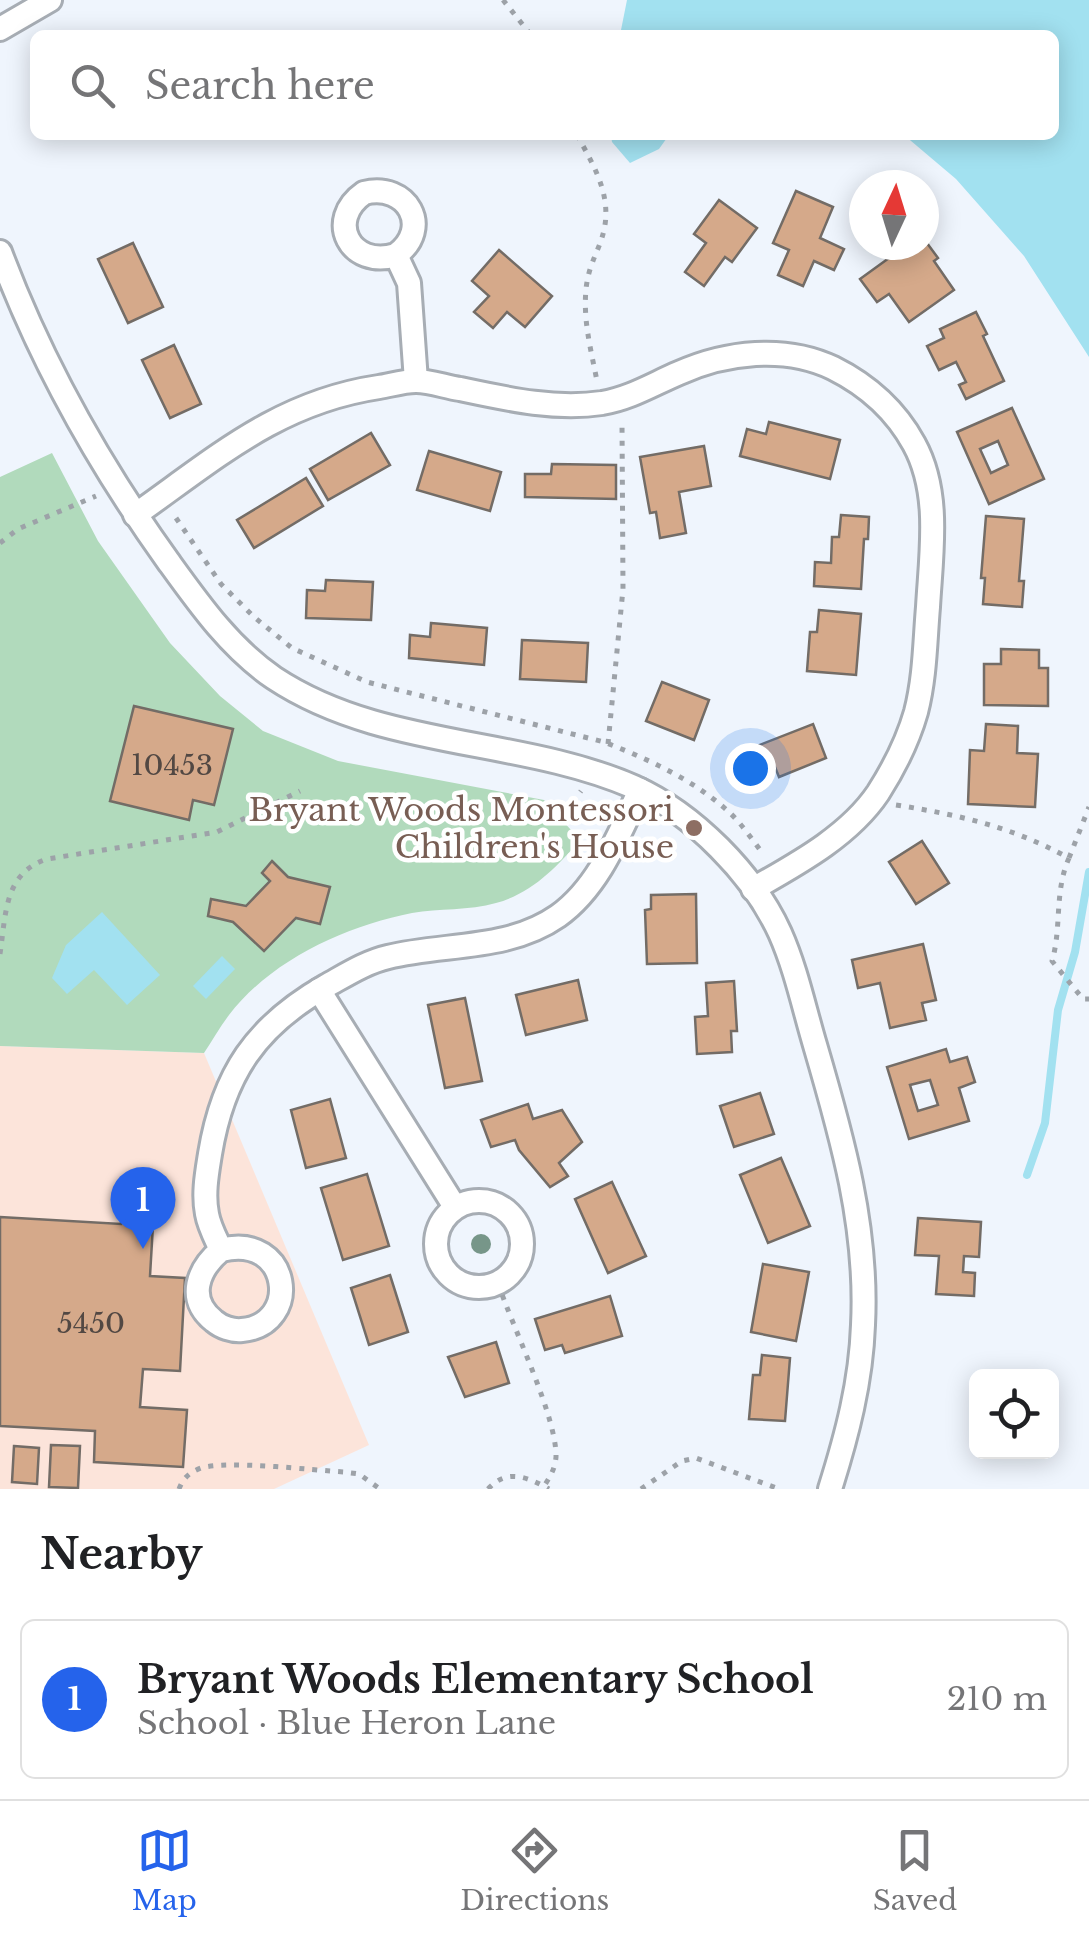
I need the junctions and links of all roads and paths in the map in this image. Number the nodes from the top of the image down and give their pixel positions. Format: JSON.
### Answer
{"nodes":[{"id":1,"x":50,"y":0,"type":"edge"},
{"id":2,"x":503,"y":0,"type":"edge"},
{"id":3,"x":0,"y":30,"type":"edge"},
{"id":4,"x":527,"y":30,"type":"edge"},
{"id":5,"x":579,"y":140,"type":"edge"},
{"id":6,"x":0,"y":252,"type":"edge"},
{"id":7,"x":396,"y":255,"type":"dead end"},
{"id":8,"x":5,"y":282,"type":"edge"},
{"id":9,"x":595,"y":374,"type":"dead end"},
{"id":10,"x":416,"y":381,"type":"junction"},
{"id":11,"x":616,"y":400,"type":"junction"},
{"id":12,"x":118,"y":487,"type":"junction"},
{"id":13,"x":135,"y":515,"type":"junction"},
{"id":14,"x":176,"y":518,"type":"dead end"},
{"id":15,"x":0,"y":543,"type":"edge"},
{"id":16,"x":608,"y":744,"type":"junction"},
{"id":17,"x":588,"y":782,"type":"dead end"},
{"id":18,"x":640,"y":790,"type":"junction"},
{"id":19,"x":300,"y":791,"type":"dead end"},
{"id":20,"x":893,"y":805,"type":"dead end"},
{"id":21,"x":1089,"y":806,"type":"edge"},
{"id":22,"x":565,"y":813,"type":"dead end"},
{"id":23,"x":764,"y":855,"type":"dead end"},
{"id":24,"x":1069,"y":858,"type":"junction"},
{"id":25,"x":753,"y":889,"type":"junction"},
{"id":26,"x":4,"y":905,"type":"edge"},
{"id":27,"x":0,"y":954,"type":"edge"},
{"id":28,"x":319,"y":990,"type":"junction"},
{"id":29,"x":1086,"y":999,"type":"edge"},
{"id":30,"x":454,"y":1207,"type":"junction"},
{"id":31,"x":221,"y":1250,"type":"dead end"},
{"id":32,"x":498,"y":1283,"type":"junction"},
{"id":33,"x":546,"y":1488,"type":"edge"},
{"id":34,"x":179,"y":1489,"type":"edge"},
{"id":35,"x":380,"y":1489,"type":"edge"},
{"id":36,"x":488,"y":1489,"type":"edge"},
{"id":37,"x":641,"y":1489,"type":"edge"},
{"id":38,"x":779,"y":1489,"type":"edge"},
{"id":39,"x":830,"y":1489,"type":"edge"}],
"edges":[{"from":1,"to":3,"type":"street"},
{"from":2,"to":4,"type":"path"},
{"from":5,"to":9,"type":"path"},
{"from":6,"to":8,"type":"street"},
{"from":7,"to":10,"type":"street"},
{"from":8,"to":12,"type":"street"},
{"from":10,"to":11,"type":"street"},
{"from":10,"to":13,"type":"street"},
{"from":11,"to":16,"type":"path"},
{"from":11,"to":25,"type":"street"},
{"from":12,"to":13,"type":"street"},
{"from":12,"to":15,"type":"path"},
{"from":13,"to":18,"type":"street"},
{"from":14,"to":16,"type":"path"},
{"from":16,"to":23,"type":"path"},
{"from":17,"to":22,"type":"path"},
{"from":18,"to":25,"type":"street"},
{"from":18,"to":28,"type":"street"},
{"from":19,"to":26,"type":"path"},
{"from":20,"to":24,"type":"path"},
{"from":21,"to":24,"type":"path"},
{"from":24,"to":29,"type":"path"},
{"from":25,"to":39,"type":"street"},
{"from":26,"to":27,"type":"path"},
{"from":28,"to":30,"type":"street"},
{"from":28,"to":31,"type":"street"},
{"from":30,"to":32,"type":"street"},
{"from":30,"to":32,"type":"street"},
{"from":32,"to":33,"type":"path"},
{"from":33,"to":36,"type":"path"},
{"from":34,"to":35,"type":"path"},
{"from":37,"to":38,"type":"path"}]}
